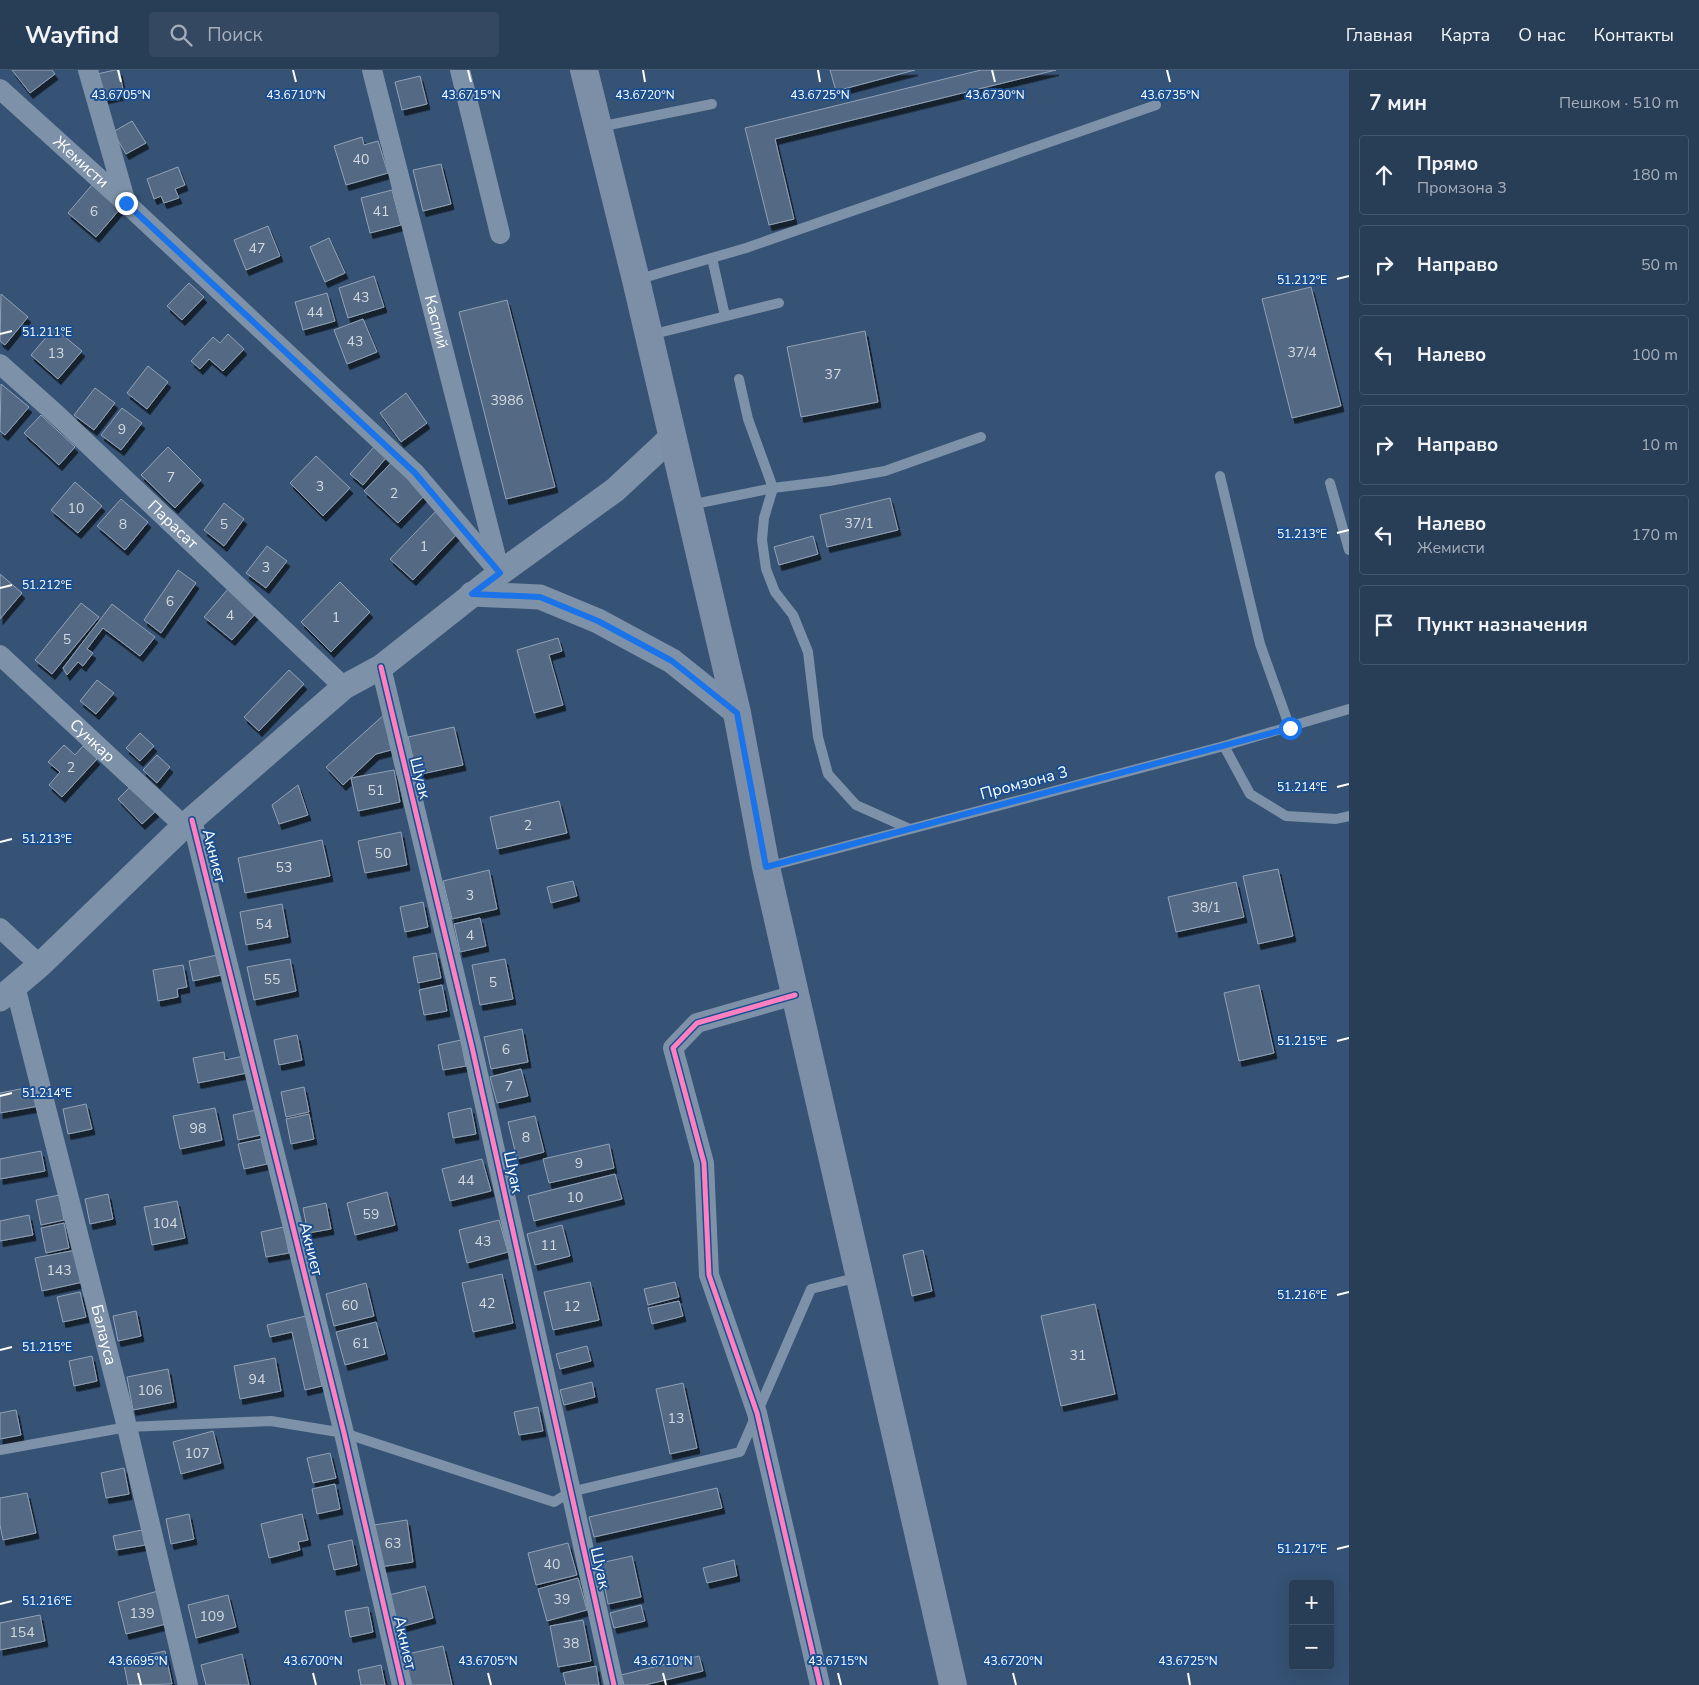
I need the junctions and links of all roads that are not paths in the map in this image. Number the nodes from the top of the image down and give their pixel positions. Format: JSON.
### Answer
{"nodes":[{"id":1,"x":88,"y":70,"type":"edge"},
{"id":2,"x":372,"y":70,"type":"edge"},
{"id":3,"x":460,"y":70,"type":"edge"},
{"id":4,"x":584,"y":70,"type":"edge"},
{"id":5,"x":0,"y":89,"type":"edge"},
{"id":6,"x":712,"y":104,"type":"dead end"},
{"id":7,"x":1156,"y":105,"type":"dead end"},
{"id":8,"x":598,"y":127,"type":"junction"},
{"id":9,"x":126,"y":203,"type":"junction"},
{"id":10,"x":500,"y":234,"type":"dead end"},
{"id":11,"x":712,"y":258,"type":"junction"},
{"id":12,"x":636,"y":280,"type":"junction"},
{"id":13,"x":779,"y":303,"type":"dead end"},
{"id":14,"x":725,"y":316,"type":"junction"},
{"id":15,"x":649,"y":336,"type":"junction"},
{"id":16,"x":0,"y":364,"type":"edge"},
{"id":17,"x":739,"y":379,"type":"dead end"},
{"id":18,"x":672,"y":436,"type":"junction"},
{"id":19,"x":981,"y":437,"type":"dead end"},
{"id":20,"x":1220,"y":476,"type":"dead end"},
{"id":21,"x":1330,"y":484,"type":"dead end"},
{"id":22,"x":773,"y":488,"type":"junction"},
{"id":23,"x":689,"y":506,"type":"junction"},
{"id":24,"x":1349,"y":550,"type":"edge"},
{"id":25,"x":500,"y":573,"type":"junction"},
{"id":26,"x":472,"y":594,"type":"junction"},
{"id":27,"x":0,"y":655,"type":"edge"},
{"id":28,"x":380,"y":667,"type":"junction"},
{"id":29,"x":344,"y":687,"type":"junction"},
{"id":30,"x":1349,"y":709,"type":"edge"},
{"id":31,"x":737,"y":713,"type":"junction"},
{"id":32,"x":1290,"y":728,"type":"junction"},
{"id":33,"x":1224,"y":746,"type":"junction"},
{"id":34,"x":1349,"y":816,"type":"edge"},
{"id":35,"x":188,"y":823,"type":"junction"},
{"id":36,"x":910,"y":829,"type":"junction"},
{"id":37,"x":766,"y":867,"type":"junction"},
{"id":38,"x":0,"y":928,"type":"edge"},
{"id":39,"x":40,"y":965,"type":"junction"},
{"id":40,"x":8,"y":992,"type":"edge"},
{"id":41,"x":795,"y":994,"type":"junction"},
{"id":42,"x":860,"y":1277,"type":"junction"},
{"id":43,"x":757,"y":1413,"type":"junction"},
{"id":44,"x":127,"y":1427,"type":"junction"},
{"id":45,"x":344,"y":1433,"type":"junction"},
{"id":46,"x":0,"y":1450,"type":"edge"},
{"id":47,"x":570,"y":1492,"type":"junction"},
{"id":48,"x":188,"y":1685,"type":"edge"},
{"id":49,"x":402,"y":1685,"type":"edge"},
{"id":50,"x":614,"y":1685,"type":"edge"},
{"id":51,"x":820,"y":1685,"type":"edge"},
{"id":52,"x":953,"y":1685,"type":"edge"}],
"edges":[{"from":1,"to":9,"type":"street"},
{"from":2,"to":25,"type":"street","name":"Каспий"},
{"from":3,"to":10,"type":"street"},
{"from":4,"to":8,"type":"main road"},
{"from":5,"to":9,"type":"street","name":"Жемисти"},
{"from":6,"to":8,"type":"lane"},
{"from":7,"to":11,"type":"lane"},
{"from":8,"to":12,"type":"main road"},
{"from":9,"to":25,"type":"street","name":"Жемисти"},
{"from":11,"to":12,"type":"lane"},
{"from":11,"to":14,"type":"lane"},
{"from":12,"to":15,"type":"main road"},
{"from":13,"to":14,"type":"lane"},
{"from":14,"to":15,"type":"lane"},
{"from":15,"to":18,"type":"main road"},
{"from":16,"to":29,"type":"street","name":"Парасат"},
{"from":17,"to":22,"type":"lane"},
{"from":18,"to":23,"type":"main road"},
{"from":18,"to":25,"type":"street"},
{"from":19,"to":22,"type":"lane"},
{"from":20,"to":32,"type":"lane"},
{"from":21,"to":24,"type":"lane"},
{"from":22,"to":23,"type":"lane"},
{"from":22,"to":36,"type":"lane"},
{"from":23,"to":31,"type":"main road"},
{"from":25,"to":26,"type":"street"},
{"from":26,"to":28,"type":"street"},
{"from":26,"to":31,"type":"street"},
{"from":27,"to":35,"type":"street","name":"Сункар"},
{"from":28,"to":29,"type":"street"},
{"from":28,"to":47,"type":"street","name":"Шуак"},
{"from":29,"to":35,"type":"street"},
{"from":30,"to":32,"type":"lane","name":"Промзона 3"},
{"from":31,"to":37,"type":"main road"},
{"from":32,"to":33,"type":"lane","name":"Промзона 3"},
{"from":33,"to":34,"type":"lane"},
{"from":33,"to":36,"type":"lane","name":"Промзона 3"},
{"from":35,"to":39,"type":"street"},
{"from":35,"to":45,"type":"street","name":"Акниет"},
{"from":36,"to":37,"type":"lane","name":"Промзона 3"},
{"from":37,"to":41,"type":"main road"},
{"from":38,"to":39,"type":"street"},
{"from":39,"to":40,"type":"street"},
{"from":40,"to":44,"type":"street","name":"Балауса"},
{"from":41,"to":42,"type":"main road"},
{"from":41,"to":43,"type":"street"},
{"from":42,"to":43,"type":"lane"},
{"from":42,"to":52,"type":"main road"},
{"from":43,"to":47,"type":"lane"},
{"from":43,"to":51,"type":"street"},
{"from":44,"to":45,"type":"lane"},
{"from":44,"to":46,"type":"lane"},
{"from":44,"to":48,"type":"street","name":"Балауса"},
{"from":45,"to":47,"type":"lane"},
{"from":45,"to":49,"type":"street","name":"Акниет"},
{"from":47,"to":50,"type":"street","name":"Шуак"}]}
